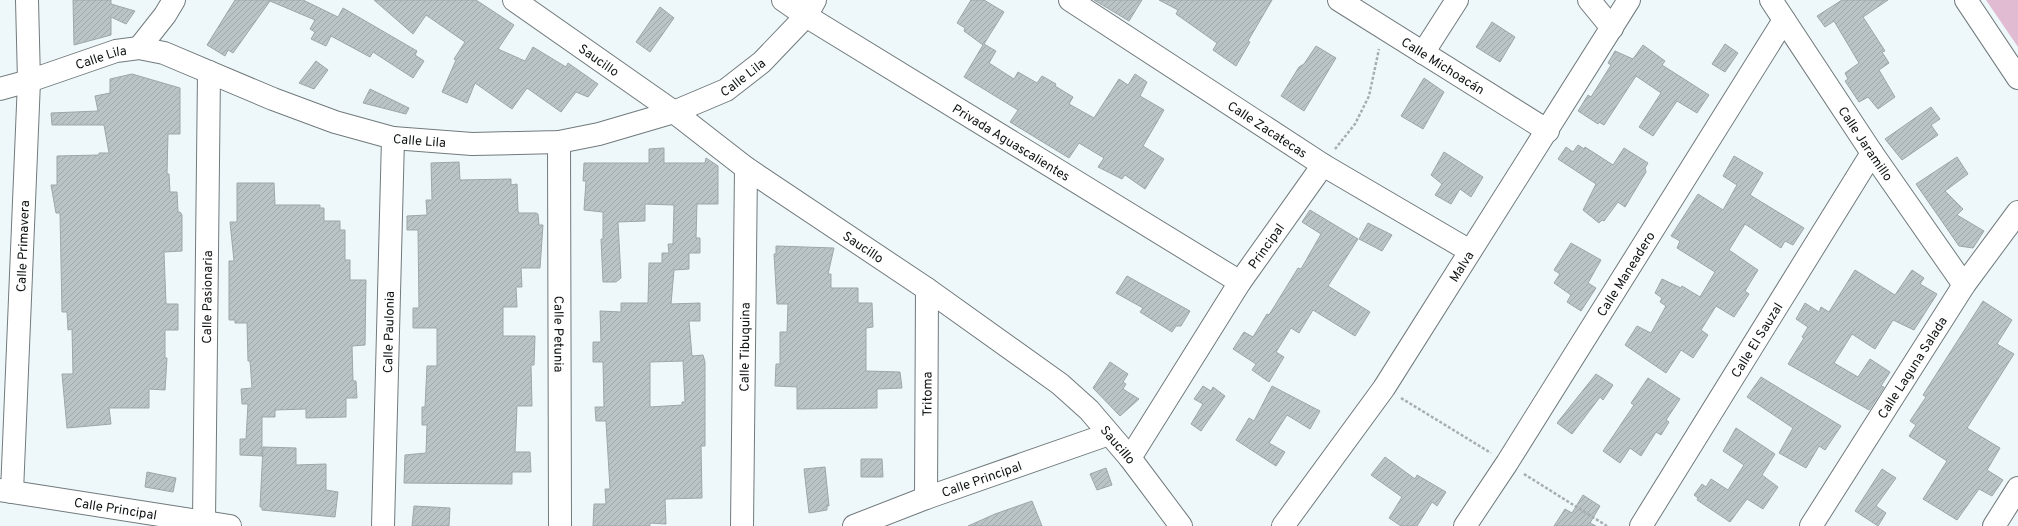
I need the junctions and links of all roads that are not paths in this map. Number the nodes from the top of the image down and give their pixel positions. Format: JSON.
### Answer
{"nodes":[{"id":1,"x":28,"y":0,"type":"edge"},
{"id":2,"x":174,"y":0,"type":"edge"},
{"id":3,"x":514,"y":0,"type":"edge"},
{"id":4,"x":783,"y":0,"type":"edge"},
{"id":5,"x":1070,"y":0,"type":"edge"},
{"id":6,"x":1340,"y":0,"type":"edge"},
{"id":7,"x":1457,"y":0,"type":"edge"},
{"id":8,"x":1589,"y":0,"type":"edge"},
{"id":9,"x":1629,"y":0,"type":"edge"},
{"id":10,"x":1771,"y":0,"type":"edge"},
{"id":11,"x":1966,"y":0,"type":"edge"},
{"id":12,"x":811,"y":8,"type":"edge"},
{"id":13,"x":1784,"y":20,"type":"junction"},
{"id":14,"x":1612,"y":28,"type":"junction"},
{"id":15,"x":139,"y":48,"type":"junction"},
{"id":16,"x":1423,"y":53,"type":"junction"},
{"id":17,"x":209,"y":72,"type":"junction"},
{"id":18,"x":2018,"y":78,"type":"edge"},
{"id":19,"x":29,"y":81,"type":"junction"},
{"id":20,"x":0,"y":88,"type":"edge"},
{"id":21,"x":674,"y":112,"type":"junction"},
{"id":22,"x":1548,"y":131,"type":"junction"},
{"id":23,"x":393,"y":138,"type":"junction"},
{"id":24,"x":559,"y":142,"type":"junction"},
{"id":25,"x":1872,"y":153,"type":"junction"},
{"id":26,"x":1323,"y":165,"type":"junction"},
{"id":27,"x":746,"y":168,"type":"junction"},
{"id":28,"x":2018,"y":212,"type":"edge"},
{"id":29,"x":1470,"y":251,"type":"junction"},
{"id":30,"x":1240,"y":282,"type":"junction"},
{"id":31,"x":1964,"y":285,"type":"junction"},
{"id":32,"x":927,"y":289,"type":"junction"},
{"id":33,"x":1109,"y":434,"type":"junction"},
{"id":34,"x":1130,"y":458,"type":"junction"},
{"id":35,"x":2018,"y":488,"type":"edge"},
{"id":36,"x":6,"y":491,"type":"edge"},
{"id":37,"x":926,"y":498,"type":"junction"},
{"id":38,"x":204,"y":521,"type":"junction"},
{"id":39,"x":230,"y":526,"type":"edge"},
{"id":40,"x":382,"y":526,"type":"edge"},
{"id":41,"x":560,"y":526,"type":"edge"},
{"id":42,"x":742,"y":526,"type":"edge"},
{"id":43,"x":854,"y":526,"type":"edge"},
{"id":44,"x":1181,"y":526,"type":"edge"},
{"id":45,"x":1283,"y":526,"type":"edge"},
{"id":46,"x":1465,"y":526,"type":"edge"},
{"id":47,"x":1641,"y":526,"type":"edge"},
{"id":48,"x":1811,"y":526,"type":"edge"},
{"id":49,"x":1994,"y":526,"type":"edge"}],
"edges":[{"from":1,"to":19,"type":"street","name":"Calle Primavera"},
{"from":2,"to":15,"type":"street"},
{"from":3,"to":21,"type":"street","name":"Saucillo"},
{"from":4,"to":12,"type":"street","name":"Privada Aguascalientes"},
{"from":5,"to":26,"type":"street","name":"Calle Zacatecas"},
{"from":6,"to":16,"type":"street","name":"Calle Michoacán"},
{"from":7,"to":16,"type":"street"},
{"from":8,"to":14,"type":"street"},
{"from":9,"to":14,"type":"street","name":"Malva"},
{"from":10,"to":13,"type":"street","name":"Calle Jaramillo"},
{"from":11,"to":18,"type":"street"},
{"from":12,"to":21,"type":"street","name":"Calle Lila"},
{"from":12,"to":30,"type":"street","name":"Privada Aguascalientes"},
{"from":13,"to":25,"type":"street","name":"Calle Jaramillo"},
{"from":13,"to":46,"type":"street","name":"Calle Maneadero"},
{"from":14,"to":22,"type":"street","name":"Malva"},
{"from":15,"to":17,"type":"street","name":"Calle Lila"},
{"from":15,"to":19,"type":"street","name":"Calle Lila"},
{"from":16,"to":22,"type":"street","name":"Calle Michoacán"},
{"from":17,"to":23,"type":"street","name":"Calle Lila"},
{"from":17,"to":38,"type":"street","name":"Calle Pasionaria"},
{"from":19,"to":20,"type":"street","name":"Calle Lila"},
{"from":19,"to":36,"type":"street","name":"Calle Primavera"},
{"from":21,"to":24,"type":"street","name":"Calle Lila"},
{"from":21,"to":27,"type":"street","name":"Saucillo"},
{"from":22,"to":29,"type":"street","name":"Malva"},
{"from":23,"to":24,"type":"street","name":"Calle Lila"},
{"from":23,"to":40,"type":"street","name":"Calle Paulonia"},
{"from":24,"to":41,"type":"street","name":"Calle Petunia"},
{"from":25,"to":31,"type":"street","name":"Calle Jaramillo"},
{"from":25,"to":47,"type":"street","name":"Calle El Sauzal"},
{"from":26,"to":29,"type":"street","name":"Calle Zacatecas"},
{"from":26,"to":30,"type":"street","name":"Principal"},
{"from":27,"to":32,"type":"street","name":"Saucillo"},
{"from":27,"to":42,"type":"street","name":"Calle Tibuquina"},
{"from":28,"to":31,"type":"street","name":"Calle Laguna Salada"},
{"from":29,"to":45,"type":"street","name":"Malva"},
{"from":30,"to":34,"type":"street","name":"Principal"},
{"from":31,"to":48,"type":"street","name":"Calle Laguna Salada"},
{"from":32,"to":33,"type":"street","name":"Saucillo"},
{"from":32,"to":37,"type":"street","name":"Tritoma"},
{"from":33,"to":34,"type":"street","name":"Saucillo"},
{"from":33,"to":37,"type":"street","name":"Calle Principal"},
{"from":34,"to":44,"type":"street","name":"Saucillo"},
{"from":35,"to":49,"type":"street"},
{"from":36,"to":38,"type":"street","name":"Calle Principal"},
{"from":37,"to":43,"type":"street","name":"Calle Principal"},
{"from":38,"to":39,"type":"street","name":"Calle Principal"}]}
